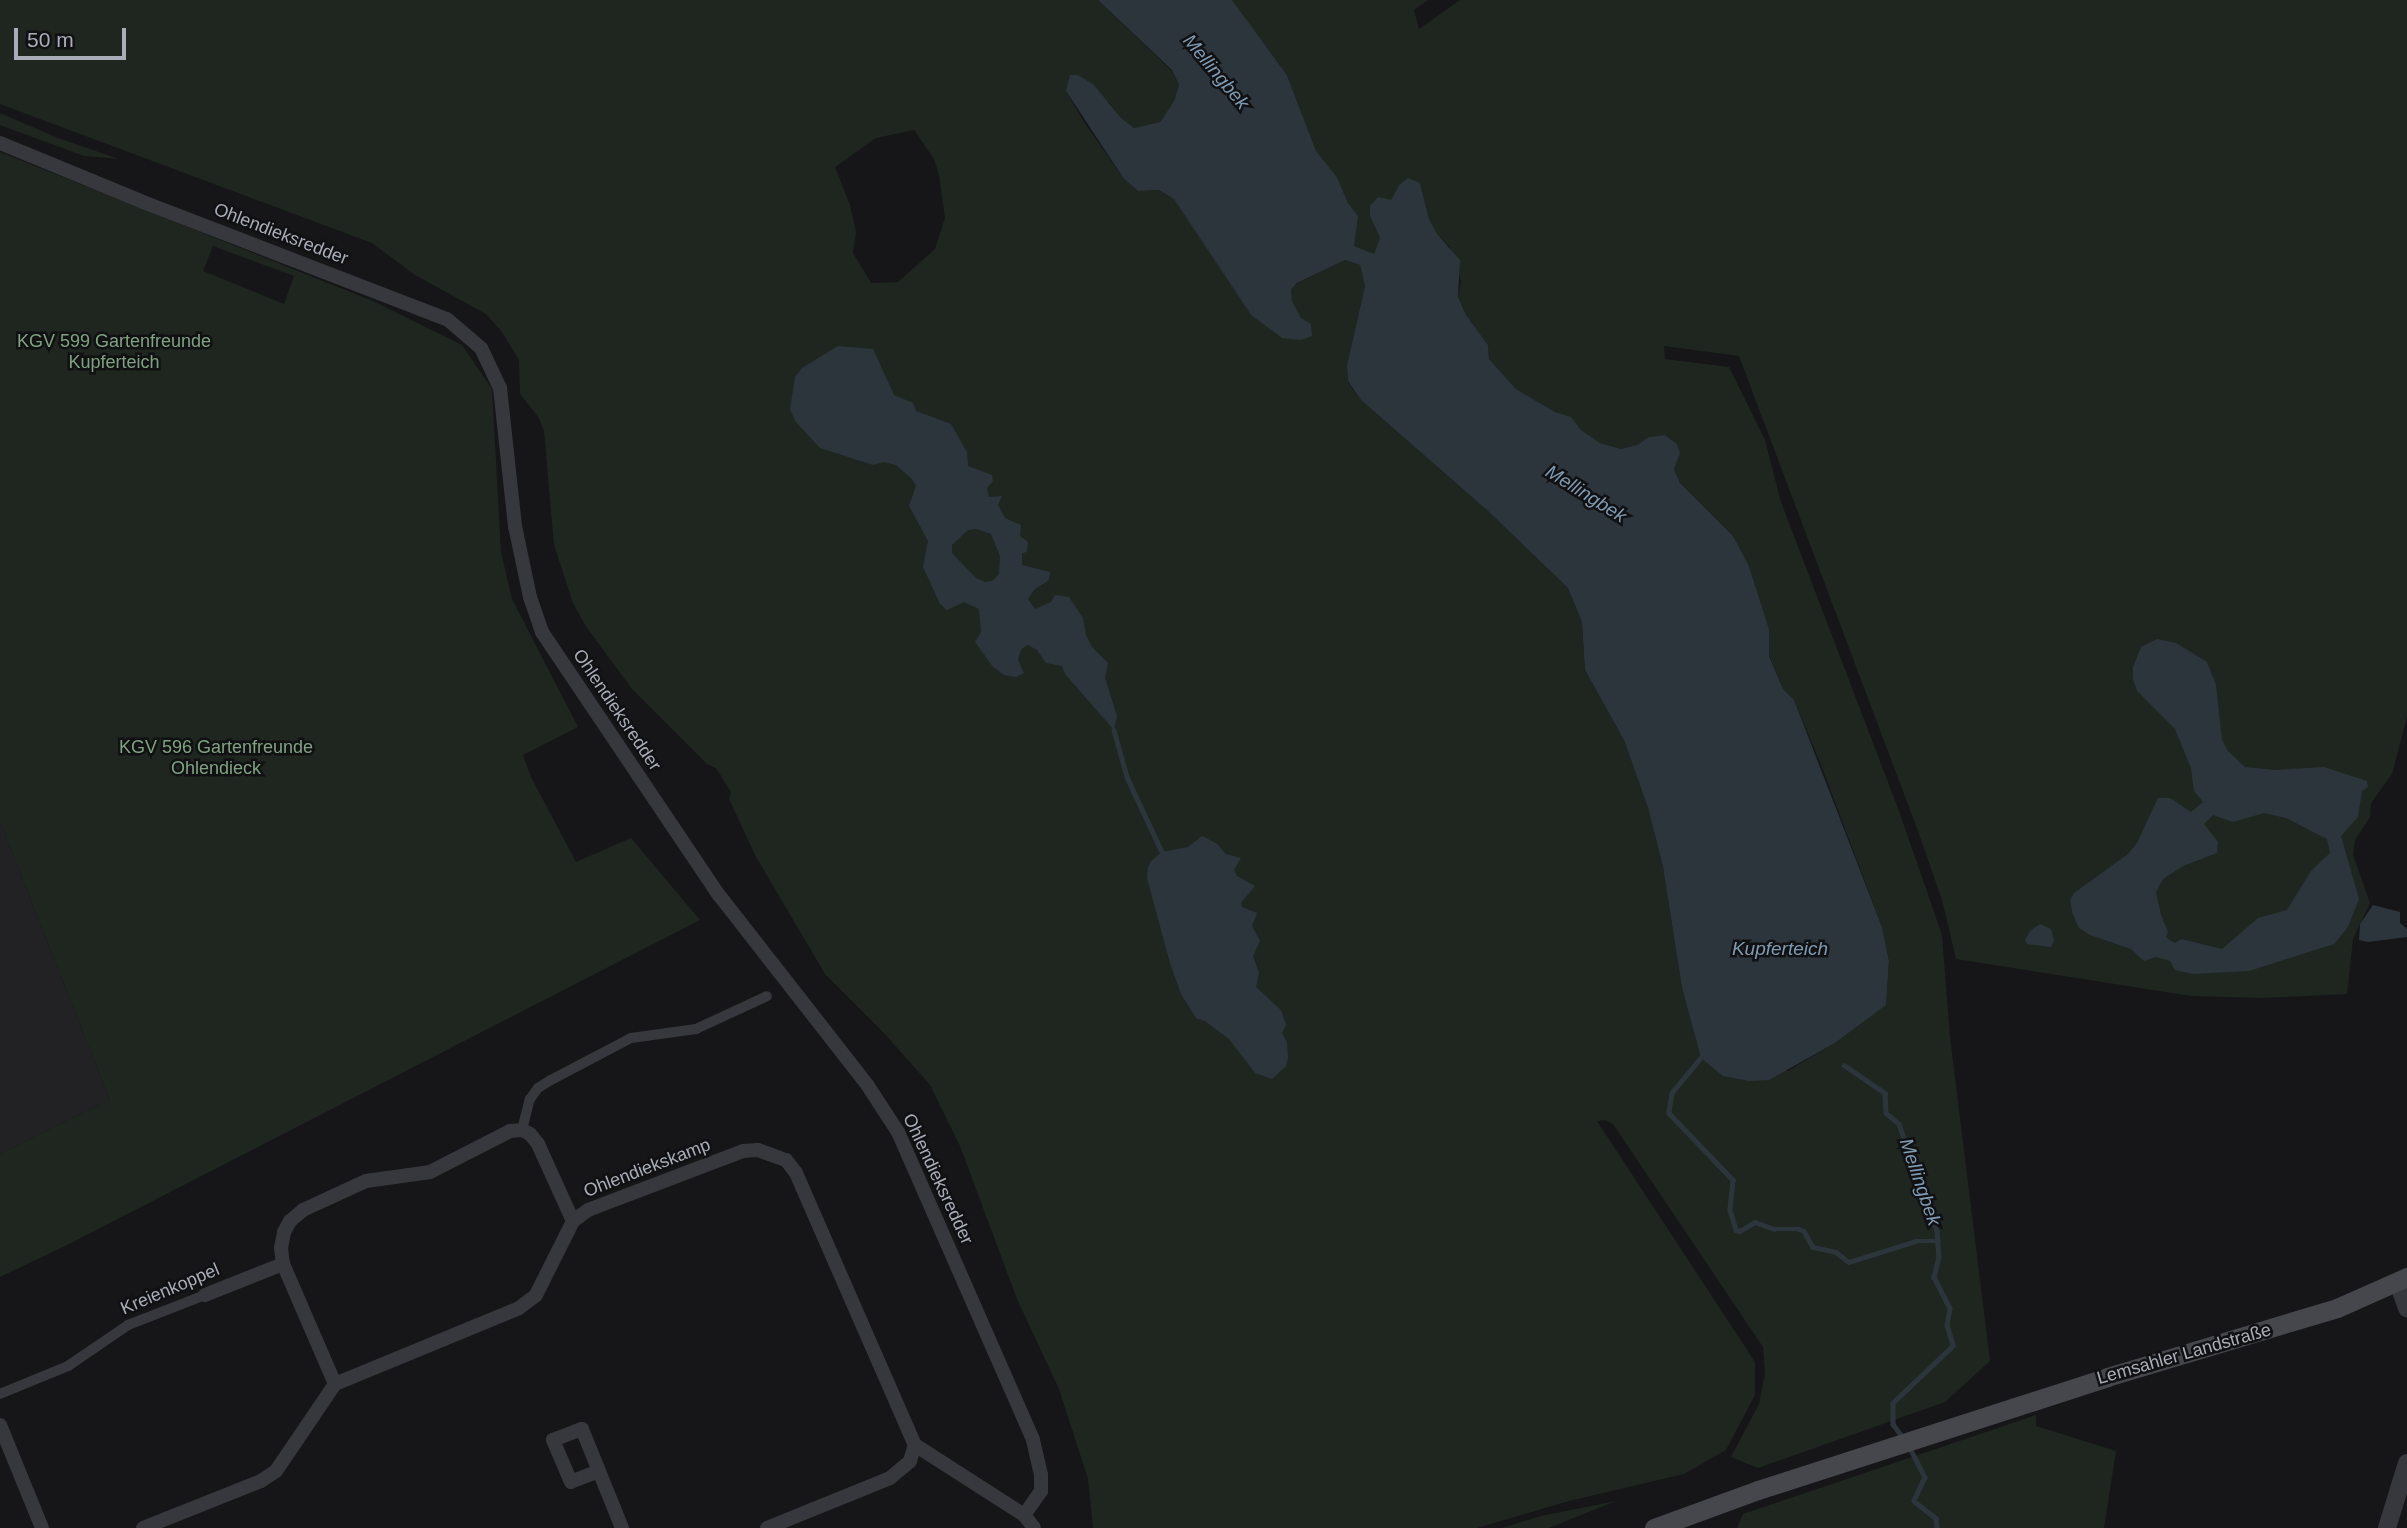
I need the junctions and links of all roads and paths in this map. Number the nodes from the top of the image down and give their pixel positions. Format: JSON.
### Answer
{"nodes":[{"id":1,"x":0,"y":143,"type":"edge"},
{"id":2,"x":767,"y":996,"type":"dead end"},
{"id":3,"x":522,"y":1130,"type":"junction"},
{"id":4,"x":573,"y":1221,"type":"junction"},
{"id":5,"x":283,"y":1264,"type":"junction"},
{"id":6,"x":2402,"y":1280,"type":"edge"},
{"id":7,"x":205,"y":1295,"type":"joint"},
{"id":8,"x":2407,"y":1308,"type":"edge"},
{"id":9,"x":335,"y":1384,"type":"junction"},
{"id":10,"x":0,"y":1394,"type":"edge"},
{"id":11,"x":0,"y":1425,"type":"edge"},
{"id":12,"x":915,"y":1445,"type":"junction"},
{"id":13,"x":2407,"y":1463,"type":"edge"},
{"id":14,"x":599,"y":1471,"type":"dead end"},
{"id":15,"x":1024,"y":1516,"type":"junction"},
{"id":16,"x":42,"y":1528,"type":"edge"},
{"id":17,"x":143,"y":1528,"type":"edge"},
{"id":18,"x":622,"y":1528,"type":"edge"},
{"id":19,"x":767,"y":1528,"type":"edge"},
{"id":20,"x":1034,"y":1528,"type":"edge"},
{"id":21,"x":1654,"y":1528,"type":"edge"},
{"id":22,"x":2387,"y":1528,"type":"edge"}],
"edges":[{"from":1,"to":15,"type":"street","name":"Ohlendieksredder"},
{"from":2,"to":3,"type":"street"},
{"from":3,"to":4,"type":"street"},
{"from":3,"to":5,"type":"street"},
{"from":4,"to":9,"type":"street","name":"Ohlendiekskamp"},
{"from":4,"to":12,"type":"street","name":"Ohlendiekskamp"},
{"from":5,"to":7,"type":"street","name":"Kreienkoppel"},
{"from":5,"to":9,"type":"street"},
{"from":6,"to":8,"type":"street"},
{"from":6,"to":21,"type":"main road","name":"Lemsahler Landstraße"},
{"from":7,"to":10,"type":"street","name":"Kreienkoppel"},
{"from":9,"to":17,"type":"street"},
{"from":11,"to":16,"type":"street"},
{"from":12,"to":15,"type":"street"},
{"from":12,"to":19,"type":"street"},
{"from":13,"to":22,"type":"street"},
{"from":14,"to":18,"type":"street"},
{"from":15,"to":20,"type":"street"}]}
